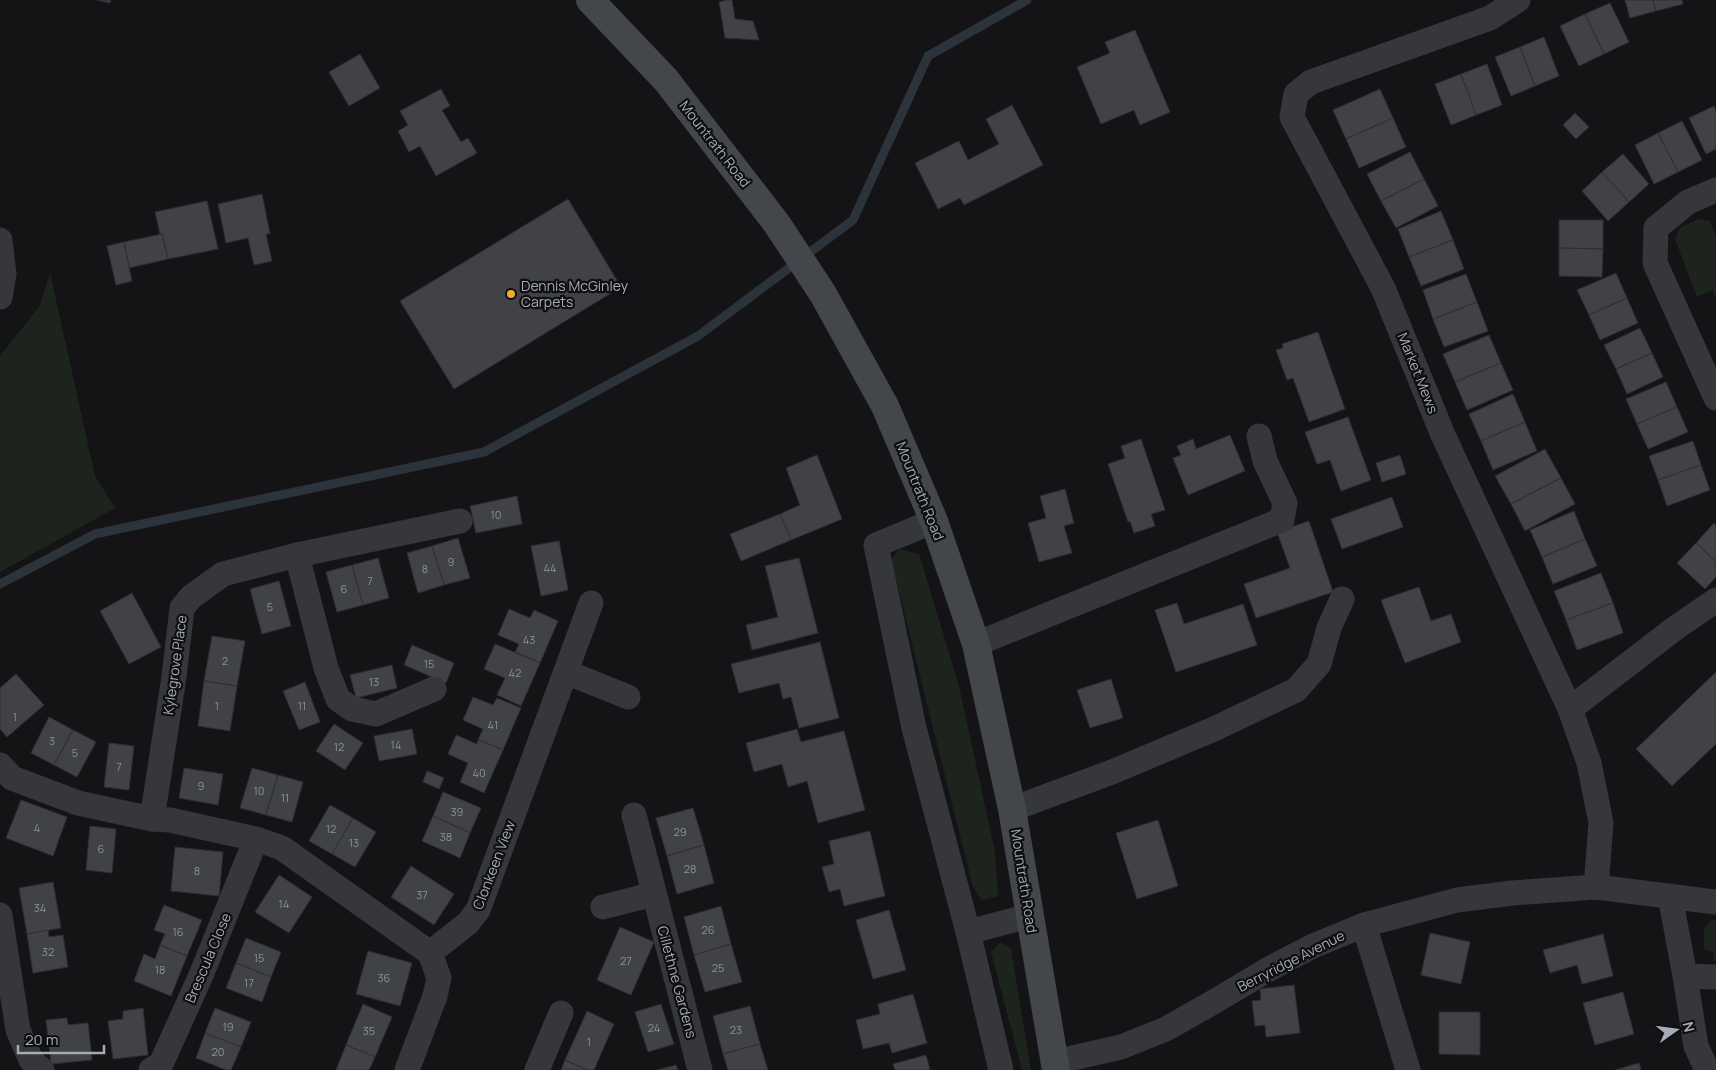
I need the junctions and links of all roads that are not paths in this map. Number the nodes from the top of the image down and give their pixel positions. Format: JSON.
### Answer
{"nodes":[{"id":1,"x":590,"y":0,"type":"edge"},
{"id":2,"x":1518,"y":0,"type":"edge"},
{"id":3,"x":1716,"y":190,"type":"edge"},
{"id":4,"x":0,"y":240,"type":"edge"},
{"id":5,"x":0,"y":297,"type":"edge"},
{"id":6,"x":1716,"y":398,"type":"edge"},
{"id":7,"x":1259,"y":436,"type":"dead end"},
{"id":8,"x":460,"y":521,"type":"dead end"},
{"id":9,"x":934,"y":521,"type":"junction"},
{"id":10,"x":297,"y":555,"type":"junction"},
{"id":11,"x":1342,"y":599,"type":"dead end"},
{"id":12,"x":1716,"y":600,"type":"edge"},
{"id":13,"x":591,"y":603,"type":"dead end"},
{"id":14,"x":976,"y":644,"type":"junction"},
{"id":15,"x":566,"y":672,"type":"junction"},
{"id":16,"x":434,"y":689,"type":"dead end"},
{"id":17,"x":628,"y":697,"type":"dead end"},
{"id":18,"x":1570,"y":709,"type":"junction"},
{"id":19,"x":4,"y":778,"type":"edge"},
{"id":20,"x":1012,"y":809,"type":"junction"},
{"id":21,"x":634,"y":815,"type":"dead end"},
{"id":22,"x":152,"y":819,"type":"junction"},
{"id":23,"x":256,"y":840,"type":"junction"},
{"id":24,"x":1596,"y":887,"type":"junction"},
{"id":25,"x":654,"y":894,"type":"junction"},
{"id":26,"x":1670,"y":896,"type":"junction"},
{"id":27,"x":1716,"y":902,"type":"edge"},
{"id":28,"x":603,"y":907,"type":"dead end"},
{"id":29,"x":0,"y":915,"type":"edge"},
{"id":30,"x":1029,"y":916,"type":"junction"},
{"id":31,"x":1364,"y":925,"type":"junction"},
{"id":32,"x":968,"y":932,"type":"junction"},
{"id":33,"x":430,"y":953,"type":"junction"},
{"id":34,"x":1685,"y":976,"type":"junction"},
{"id":35,"x":1716,"y":977,"type":"edge"},
{"id":36,"x":560,"y":1013,"type":"dead end"},
{"id":37,"x":1056,"y":1066,"type":"edge"},
{"id":38,"x":42,"y":1070,"type":"edge"},
{"id":39,"x":151,"y":1070,"type":"edge"},
{"id":40,"x":407,"y":1070,"type":"edge"},
{"id":41,"x":537,"y":1070,"type":"edge"},
{"id":42,"x":700,"y":1070,"type":"edge"},
{"id":43,"x":1002,"y":1070,"type":"edge"},
{"id":44,"x":1408,"y":1070,"type":"edge"},
{"id":45,"x":1707,"y":1070,"type":"edge"}],
"edges":[{"from":1,"to":9,"type":"main road","name":"Mountrath Road"},
{"from":2,"to":18,"type":"street","name":"Market Mews"},
{"from":3,"to":6,"type":"street"},
{"from":4,"to":5,"type":"street"},
{"from":7,"to":14,"type":"street"},
{"from":8,"to":10,"type":"street","name":"Kylegrove Place"},
{"from":9,"to":14,"type":"main road","name":"Mountrath Road"},
{"from":9,"to":32,"type":"street"},
{"from":10,"to":16,"type":"street"},
{"from":10,"to":22,"type":"street","name":"Kylegrove Place"},
{"from":11,"to":20,"type":"street"},
{"from":12,"to":18,"type":"street"},
{"from":13,"to":15,"type":"street","name":"Clonkeen View"},
{"from":14,"to":20,"type":"main road","name":"Mountrath Road"},
{"from":15,"to":17,"type":"street"},
{"from":15,"to":33,"type":"street","name":"Clonkeen View"},
{"from":18,"to":24,"type":"street","name":"Market Mews"},
{"from":19,"to":22,"type":"street"},
{"from":20,"to":30,"type":"main road","name":"Mountrath Road"},
{"from":21,"to":25,"type":"street","name":"Cillethne Gardens"},
{"from":22,"to":23,"type":"street"},
{"from":23,"to":33,"type":"street"},
{"from":23,"to":39,"type":"street","name":"Brescula Close"},
{"from":24,"to":26,"type":"street","name":"Berryridge Avenue"},
{"from":24,"to":31,"type":"street","name":"Berryridge Avenue"},
{"from":25,"to":28,"type":"street"},
{"from":25,"to":42,"type":"street","name":"Cillethne Gardens"},
{"from":26,"to":27,"type":"street","name":"Berryridge Avenue"},
{"from":26,"to":34,"type":"street"},
{"from":29,"to":38,"type":"street"},
{"from":30,"to":32,"type":"street"},
{"from":30,"to":37,"type":"main road","name":"Mountrath Road"},
{"from":31,"to":37,"type":"street","name":"Berryridge Avenue"},
{"from":31,"to":44,"type":"street"},
{"from":32,"to":43,"type":"street"},
{"from":33,"to":40,"type":"street"},
{"from":34,"to":35,"type":"street"},
{"from":34,"to":45,"type":"street"},
{"from":36,"to":41,"type":"street"}]}
